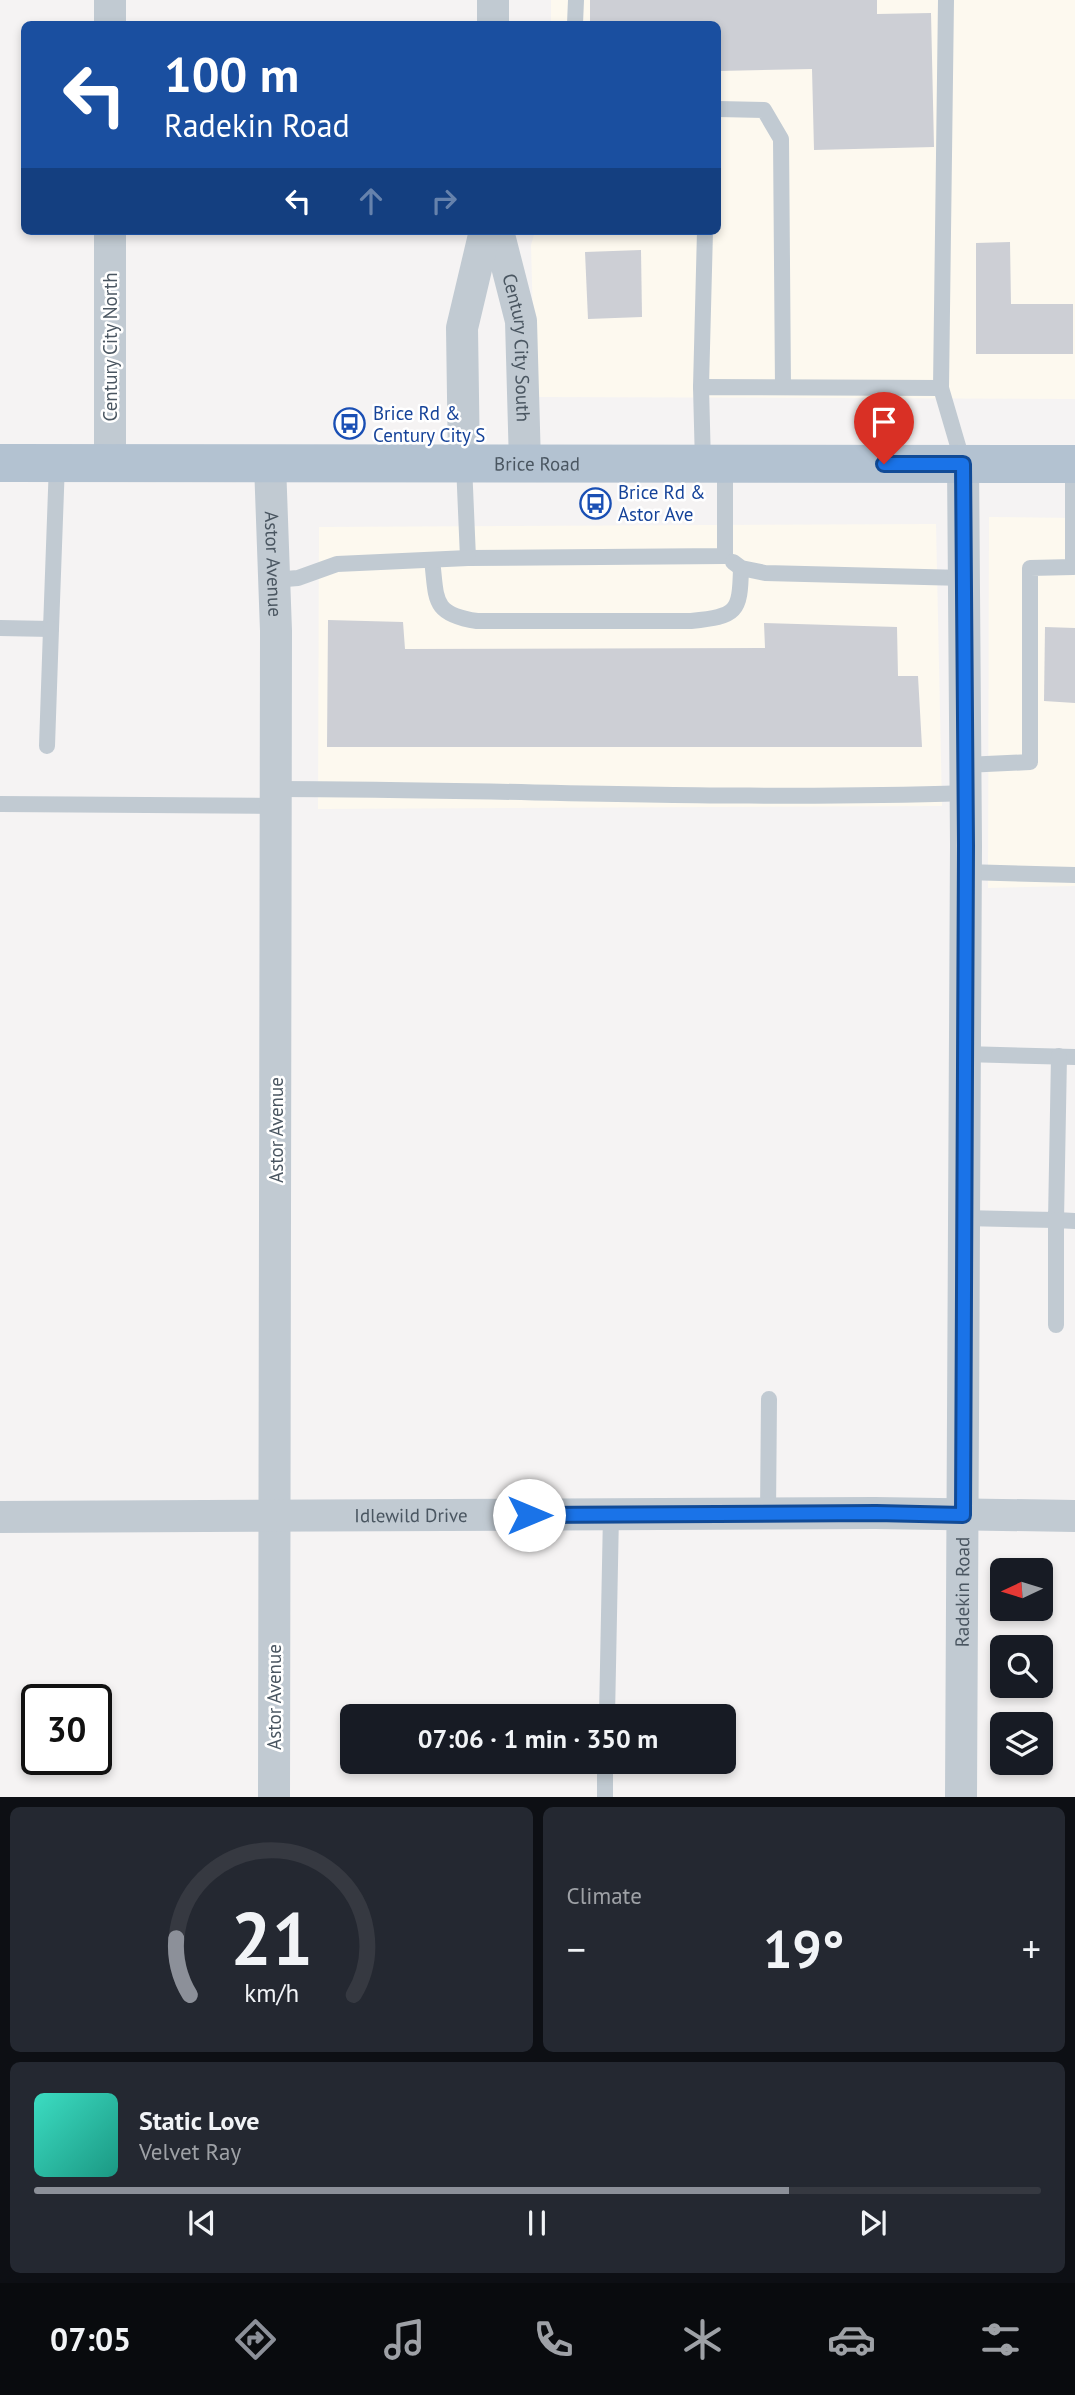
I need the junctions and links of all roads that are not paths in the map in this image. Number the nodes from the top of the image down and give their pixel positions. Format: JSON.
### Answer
{"nodes":[{"id":1,"x":110,"y":0,"type":"edge"},
{"id":2,"x":493,"y":0,"type":"edge"},
{"id":3,"x":576,"y":0,"type":"edge"},
{"id":4,"x":946,"y":0,"type":"edge"},
{"id":5,"x":110,"y":21,"type":"edge"},
{"id":6,"x":493,"y":21,"type":"edge"},
{"id":7,"x":575,"y":21,"type":"edge"},
{"id":8,"x":721,"y":109,"type":"edge"},
{"id":9,"x":110,"y":235,"type":"edge"},
{"id":10,"x":484,"y":235,"type":"edge"},
{"id":11,"x":499,"y":235,"type":"edge"},
{"id":12,"x":705,"y":235,"type":"edge"},
{"id":13,"x":701,"y":387,"type":"junction"},
{"id":14,"x":783,"y":387,"type":"junction"},
{"id":15,"x":941,"y":388,"type":"junction"},
{"id":16,"x":0,"y":463,"type":"edge"},
{"id":17,"x":57,"y":463,"type":"junction"},
{"id":18,"x":110,"y":463,"type":"junction"},
{"id":19,"x":270,"y":464,"type":"junction"},
{"id":20,"x":464,"y":464,"type":"junction"},
{"id":21,"x":525,"y":464,"type":"junction"},
{"id":22,"x":714,"y":464,"type":"junction"},
{"id":23,"x":963,"y":464,"type":"junction"},
{"id":24,"x":1074,"y":464,"type":"edge"},
{"id":25,"x":725,"y":556,"type":"junction"},
{"id":26,"x":468,"y":558,"type":"junction"},
{"id":27,"x":432,"y":560,"type":"junction"},
{"id":28,"x":741,"y":568,"type":"junction"},
{"id":29,"x":964,"y":578,"type":"junction"},
{"id":30,"x":273,"y":580,"type":"junction"},
{"id":31,"x":0,"y":628,"type":"edge"},
{"id":32,"x":51,"y":629,"type":"junction"},
{"id":33,"x":47,"y":746,"type":"dead end"},
{"id":34,"x":965,"y":779,"type":"junction"},
{"id":35,"x":276,"y":798,"type":"junction"},
{"id":36,"x":0,"y":804,"type":"edge"},
{"id":37,"x":965,"y":872,"type":"junction"},
{"id":38,"x":1075,"y":875,"type":"edge"},
{"id":39,"x":964,"y":1054,"type":"junction"},
{"id":40,"x":1067,"y":1056,"type":"edge"},
{"id":41,"x":963,"y":1218,"type":"junction"},
{"id":42,"x":1056,"y":1220,"type":"junction"},
{"id":43,"x":1075,"y":1221,"type":"edge"},
{"id":44,"x":1056,"y":1325,"type":"dead end"},
{"id":45,"x":769,"y":1399,"type":"dead end"},
{"id":46,"x":768,"y":1513,"type":"junction"},
{"id":47,"x":611,"y":1514,"type":"junction"},
{"id":48,"x":963,"y":1515,"type":"junction"},
{"id":49,"x":273,"y":1516,"type":"junction"},
{"id":50,"x":1075,"y":1516,"type":"edge"},
{"id":51,"x":0,"y":1517,"type":"edge"},
{"id":52,"x":607,"y":1704,"type":"edge"},
{"id":53,"x":606,"y":1774,"type":"edge"},
{"id":54,"x":274,"y":1797,"type":"edge"},
{"id":55,"x":605,"y":1797,"type":"edge"},
{"id":56,"x":961,"y":1797,"type":"edge"}],
"edges":[{"from":1,"to":5,"type":"street"},
{"from":2,"to":6,"type":"street"},
{"from":3,"to":7,"type":"lane"},
{"from":4,"to":15,"type":"lane"},
{"from":8,"to":14,"type":"lane"},
{"from":9,"to":18,"type":"street","name":"Century City North"},
{"from":10,"to":20,"type":"street","name":"Century City South"},
{"from":11,"to":21,"type":"street","name":"Century City South"},
{"from":12,"to":13,"type":"lane"},
{"from":13,"to":14,"type":"lane"},
{"from":13,"to":22,"type":"lane"},
{"from":14,"to":15,"type":"lane"},
{"from":15,"to":23,"type":"lane"},
{"from":16,"to":17,"type":"main road","name":"Brice Road"},
{"from":17,"to":18,"type":"main road","name":"Brice Road"},
{"from":17,"to":32,"type":"lane"},
{"from":18,"to":19,"type":"main road","name":"Brice Road"},
{"from":19,"to":20,"type":"main road","name":"Brice Road"},
{"from":19,"to":30,"type":"street","name":"Astor Avenue"},
{"from":20,"to":21,"type":"main road","name":"Brice Road"},
{"from":20,"to":26,"type":"lane"},
{"from":21,"to":22,"type":"main road","name":"Brice Road"},
{"from":22,"to":23,"type":"main road","name":"Brice Road"},
{"from":22,"to":25,"type":"lane"},
{"from":23,"to":24,"type":"main road","name":"Brice Road"},
{"from":23,"to":29,"type":"street","name":"Radekin Road"},
{"from":24,"to":34,"type":"lane"},
{"from":25,"to":26,"type":"lane"},
{"from":25,"to":28,"type":"lane"},
{"from":26,"to":27,"type":"lane"},
{"from":27,"to":28,"type":"lane"},
{"from":27,"to":30,"type":"lane"},
{"from":28,"to":29,"type":"lane"},
{"from":29,"to":34,"type":"street","name":"Radekin Road"},
{"from":30,"to":35,"type":"street","name":"Astor Avenue"},
{"from":31,"to":32,"type":"lane"},
{"from":32,"to":33,"type":"lane"},
{"from":34,"to":35,"type":"lane"},
{"from":34,"to":37,"type":"street","name":"Radekin Road"},
{"from":35,"to":36,"type":"lane"},
{"from":35,"to":49,"type":"street","name":"Astor Avenue"},
{"from":37,"to":38,"type":"lane"},
{"from":37,"to":39,"type":"street","name":"Radekin Road"},
{"from":39,"to":40,"type":"lane"},
{"from":39,"to":41,"type":"street","name":"Radekin Road"},
{"from":40,"to":42,"type":"lane"},
{"from":41,"to":42,"type":"lane"},
{"from":41,"to":48,"type":"street","name":"Radekin Road"},
{"from":42,"to":43,"type":"lane"},
{"from":42,"to":44,"type":"lane"},
{"from":45,"to":46,"type":"lane"},
{"from":46,"to":47,"type":"street","name":"Idlewild Drive"},
{"from":46,"to":48,"type":"street","name":"Idlewild Drive"},
{"from":47,"to":49,"type":"street","name":"Idlewild Drive"},
{"from":47,"to":52,"type":"lane"},
{"from":48,"to":50,"type":"street","name":"Idlewild Drive"},
{"from":48,"to":56,"type":"street","name":"Radekin Road"},
{"from":49,"to":51,"type":"street","name":"Idlewild Drive"},
{"from":49,"to":54,"type":"street","name":"Astor Avenue"},
{"from":53,"to":55,"type":"lane"}]}
